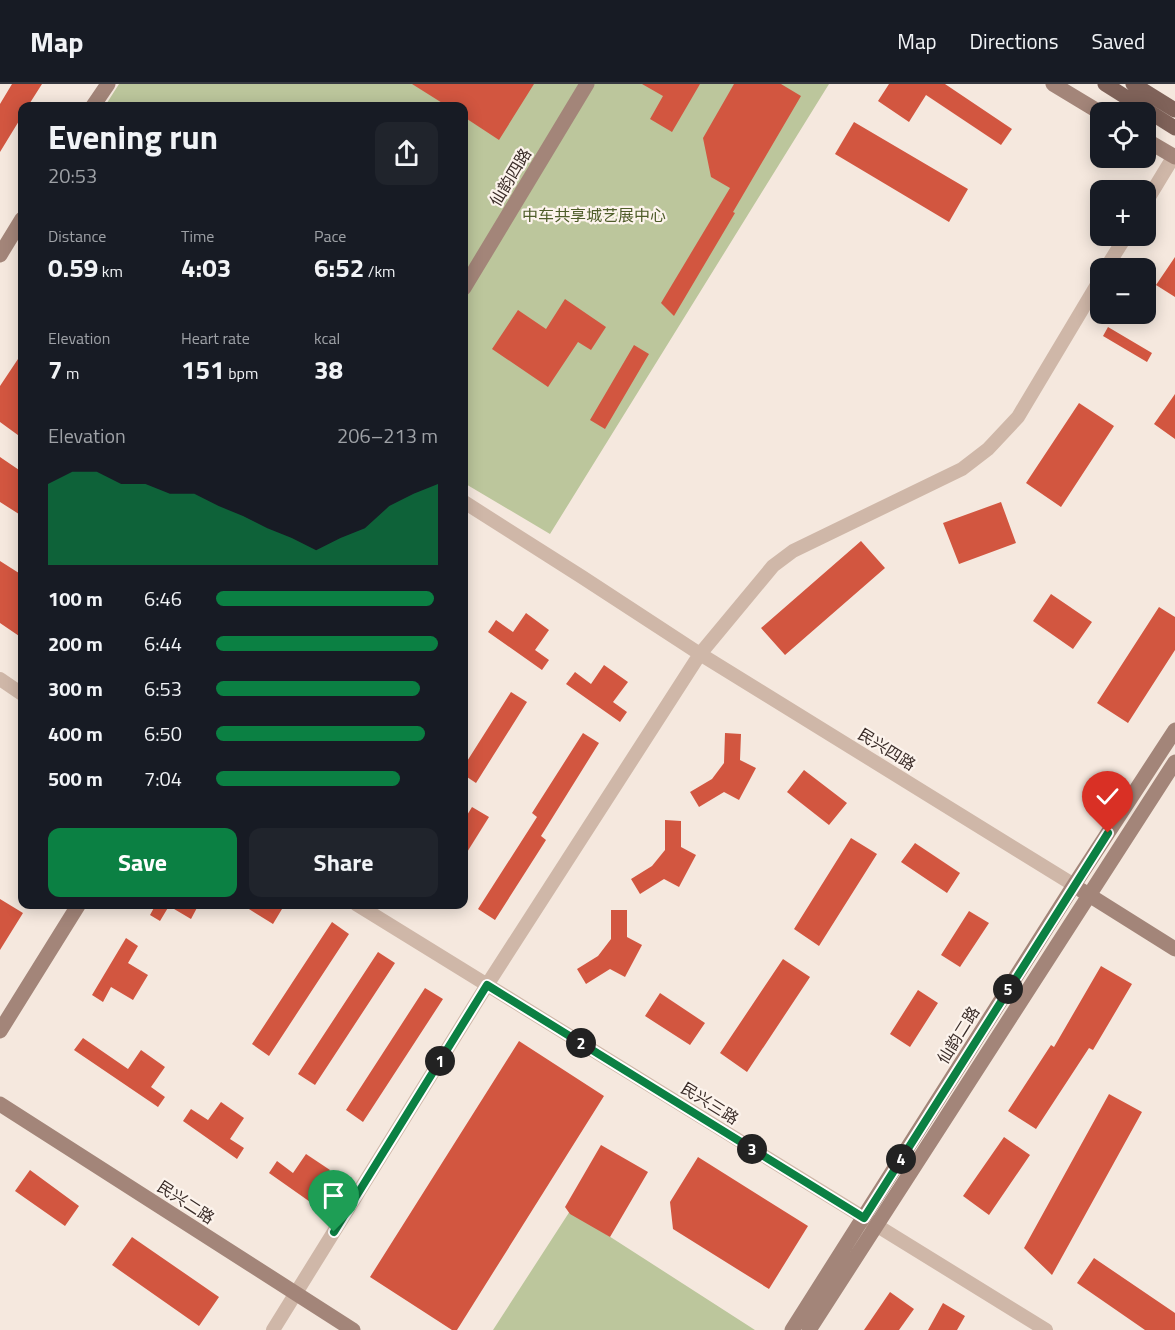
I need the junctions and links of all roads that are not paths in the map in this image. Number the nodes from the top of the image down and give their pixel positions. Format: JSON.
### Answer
{"nodes":[{"id":1,"x":108,"y":84,"type":"edge"},
{"id":2,"x":587,"y":84,"type":"edge"},
{"id":3,"x":1053,"y":84,"type":"edge"},
{"id":4,"x":1105,"y":84,"type":"edge"},
{"id":5,"x":1132,"y":84,"type":"edge"},
{"id":6,"x":96,"y":102,"type":"edge"},
{"id":7,"x":1090,"y":106,"type":"edge"},
{"id":8,"x":1175,"y":110,"type":"edge"},
{"id":9,"x":1175,"y":128,"type":"edge"},
{"id":10,"x":1156,"y":146,"type":"edge"},
{"id":11,"x":1174,"y":156,"type":"edge"},
{"id":12,"x":1156,"y":186,"type":"edge"},
{"id":13,"x":18,"y":229,"type":"edge"},
{"id":14,"x":0,"y":255,"type":"edge"},
{"id":15,"x":468,"y":281,"type":"edge"},
{"id":16,"x":1090,"y":296,"type":"edge"},
{"id":17,"x":468,"y":505,"type":"edge"},
{"id":18,"x":700,"y":654,"type":"junction"},
{"id":19,"x":0,"y":679,"type":"edge"},
{"id":20,"x":18,"y":691,"type":"edge"},
{"id":21,"x":1175,"y":730,"type":"edge"},
{"id":22,"x":1175,"y":762,"type":"edge"},
{"id":23,"x":1074,"y":885,"type":"junction"},
{"id":24,"x":1089,"y":895,"type":"junction"},
{"id":25,"x":76,"y":909,"type":"edge"},
{"id":26,"x":364,"y":909,"type":"edge"},
{"id":27,"x":1175,"y":949,"type":"edge"},
{"id":28,"x":487,"y":985,"type":"junction"},
{"id":29,"x":0,"y":1030,"type":"edge"},
{"id":30,"x":0,"y":1104,"type":"edge"},
{"id":31,"x":870,"y":1221,"type":"junction"},
{"id":32,"x":295,"y":1294,"type":"junction"},
{"id":33,"x":273,"y":1330,"type":"edge"},
{"id":34,"x":353,"y":1330,"type":"edge"},
{"id":35,"x":792,"y":1330,"type":"edge"},
{"id":36,"x":809,"y":1330,"type":"edge"},
{"id":37,"x":1046,"y":1330,"type":"edge"}],
"edges":[{"from":1,"to":6,"type":"street"},
{"from":2,"to":15,"type":"street","name":"仙韵四路"},
{"from":3,"to":7,"type":"street"},
{"from":4,"to":9,"type":"main road"},
{"from":5,"to":8,"type":"main road"},
{"from":10,"to":11,"type":"street"},
{"from":11,"to":12,"type":"street"},
{"from":13,"to":14,"type":"street"},
{"from":16,"to":18,"type":"street"},
{"from":17,"to":18,"type":"street","name":"民兴四路"},
{"from":18,"to":23,"type":"street","name":"民兴四路"},
{"from":18,"to":28,"type":"street"},
{"from":19,"to":20,"type":"street"},
{"from":21,"to":23,"type":"street","name":"仙韵二路"},
{"from":22,"to":24,"type":"street","name":"仙韵二路"},
{"from":23,"to":24,"type":"street","name":"民兴四路"},
{"from":23,"to":31,"type":"street","name":"仙韵二路"},
{"from":24,"to":27,"type":"street","name":"民兴四路"},
{"from":24,"to":31,"type":"street","name":"仙韵二路"},
{"from":25,"to":29,"type":"street"},
{"from":26,"to":28,"type":"street","name":"民兴三路"},
{"from":28,"to":31,"type":"street","name":"民兴三路"},
{"from":28,"to":32,"type":"street"},
{"from":30,"to":32,"type":"street","name":"民兴二路"},
{"from":31,"to":35,"type":"street","name":"仙韵二路"},
{"from":31,"to":36,"type":"street","name":"仙韵二路"},
{"from":31,"to":37,"type":"street","name":"民兴三路"},
{"from":32,"to":33,"type":"street"},
{"from":32,"to":34,"type":"street","name":"民兴二路"}]}
